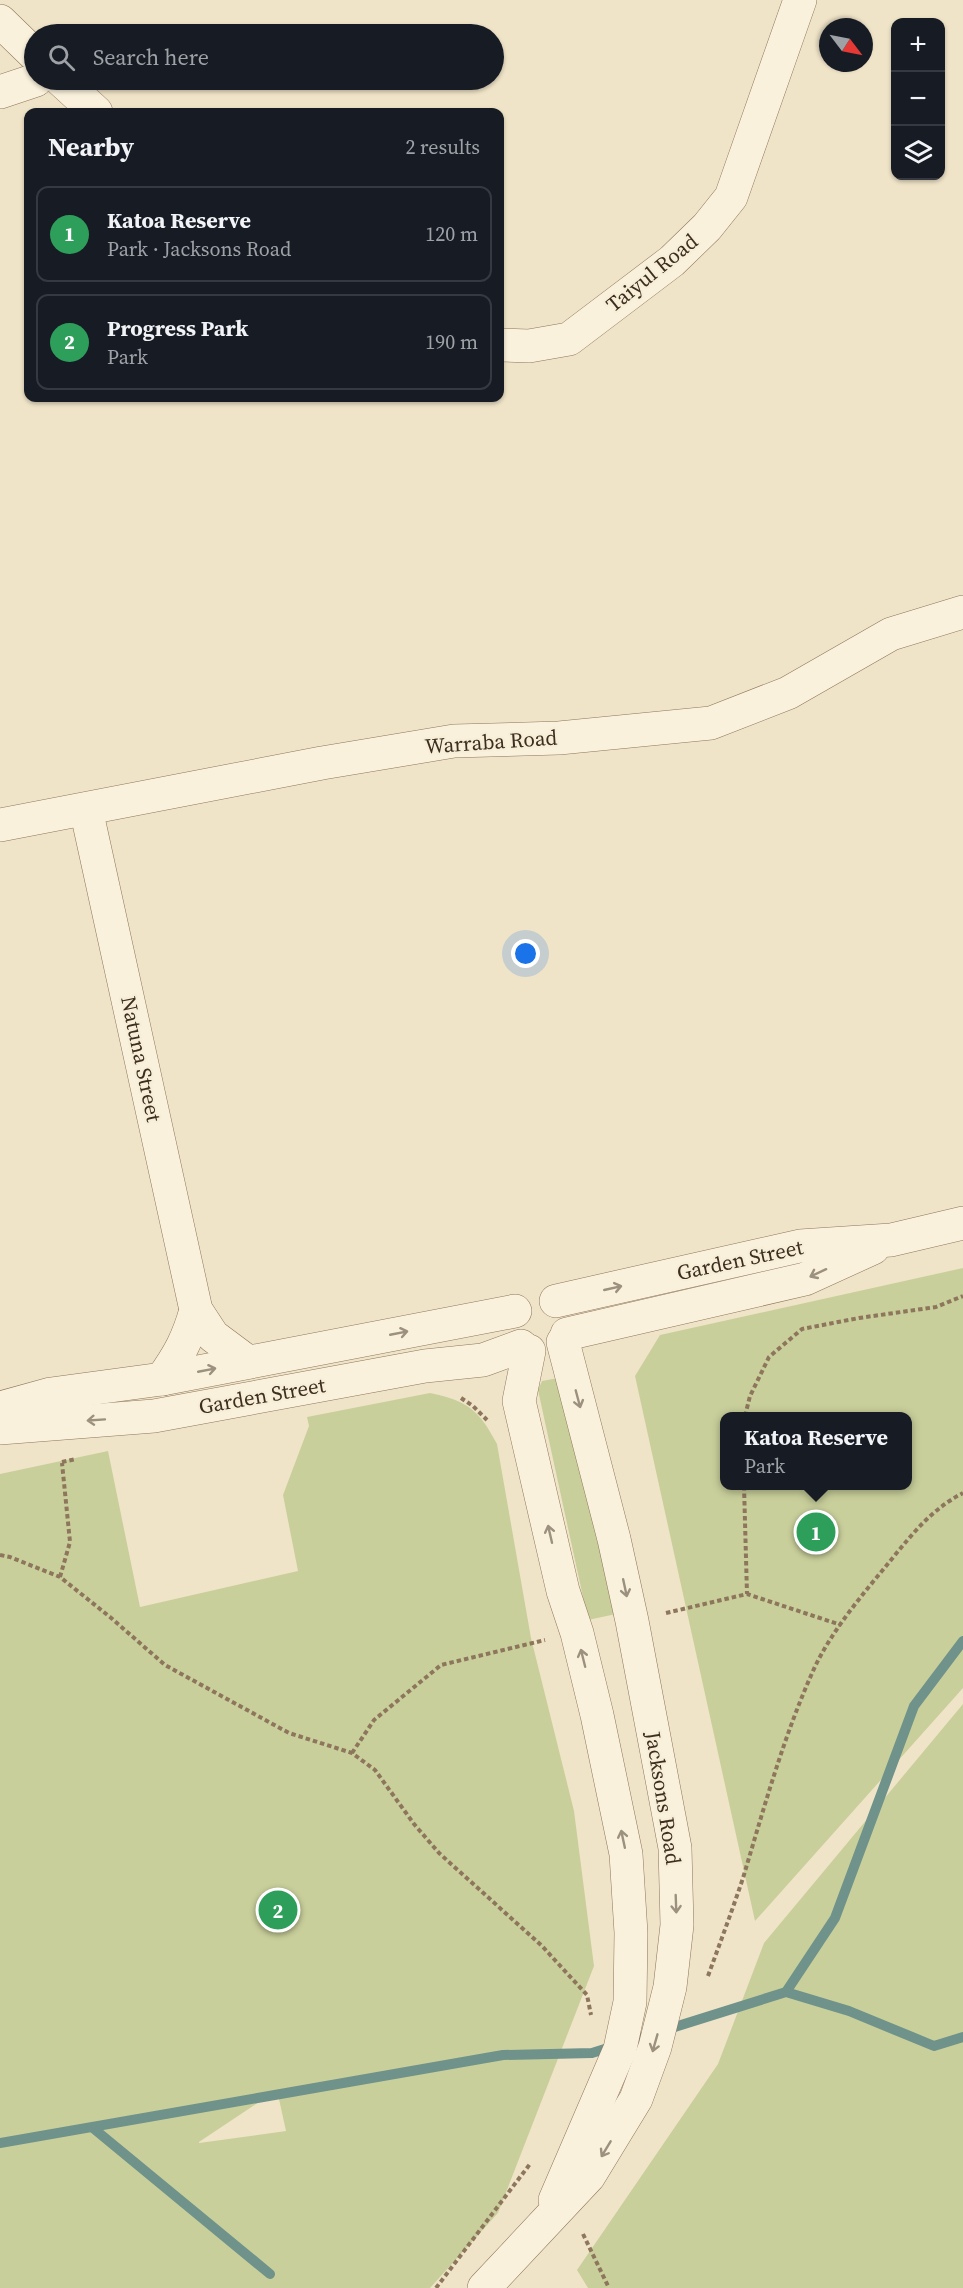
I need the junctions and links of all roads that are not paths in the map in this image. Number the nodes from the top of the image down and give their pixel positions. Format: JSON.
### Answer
{"nodes":[{"id":1,"x":800,"y":0,"type":"edge"},
{"id":2,"x":0,"y":21,"type":"edge"},
{"id":3,"x":24,"y":44,"type":"edge"},
{"id":4,"x":24,"y":84,"type":"edge"},
{"id":5,"x":72,"y":90,"type":"edge"},
{"id":6,"x":0,"y":92,"type":"edge"},
{"id":7,"x":92,"y":108,"type":"edge"},
{"id":8,"x":504,"y":345,"type":"edge"},
{"id":9,"x":963,"y":612,"type":"edge"},
{"id":10,"x":87,"y":809,"type":"junction"},
{"id":11,"x":0,"y":825,"type":"edge"},
{"id":12,"x":963,"y":1223,"type":"edge"},
{"id":13,"x":891,"y":1240,"type":"junction"},
{"id":14,"x":556,"y":1300,"type":"junction"},
{"id":15,"x":196,"y":1310,"type":"junction"},
{"id":16,"x":515,"y":1311,"type":"junction"},
{"id":17,"x":565,"y":1338,"type":"junction"},
{"id":18,"x":525,"y":1348,"type":"junction"},
{"id":19,"x":483,"y":1360,"type":"junction"},
{"id":20,"x":248,"y":1362,"type":"junction"},
{"id":21,"x":162,"y":1379,"type":"junction"},
{"id":22,"x":519,"y":1401,"type":"junction"},
{"id":23,"x":0,"y":1408,"type":"edge"},
{"id":24,"x":0,"y":1428,"type":"edge"},
{"id":25,"x":543,"y":2227,"type":"junction"},
{"id":26,"x":484,"y":2288,"type":"edge"}],
"edges":[{"from":1,"to":8,"type":"street","name":"Taiyul Road"},
{"from":2,"to":3,"type":"street"},
{"from":4,"to":6,"type":"street"},
{"from":5,"to":7,"type":"street"},
{"from":9,"to":10,"type":"street","name":"Warraba Road"},
{"from":10,"to":11,"type":"street","name":"Warraba Road"},
{"from":10,"to":15,"type":"street","name":"Natuna Street"},
{"from":12,"to":13,"type":"street","name":"Garden Street"},
{"from":14,"to":13,"type":"street","name":"Garden Street","one_way":true},
{"from":13,"to":17,"type":"street","name":"Garden Street","one_way":true},
{"from":14,"to":16,"type":"street"},
{"from":14,"to":17,"type":"street"},
{"from":15,"to":20,"type":"street","name":"Natuna Street"},
{"from":15,"to":21,"type":"street","name":"Natuna Street"},
{"from":16,"to":18,"type":"street"},
{"from":20,"to":16,"type":"street","name":"Garden Street","one_way":true},
{"from":17,"to":18,"type":"street"},
{"from":17,"to":25,"type":"street","name":"Jacksons Road","one_way":true},
{"from":18,"to":19,"type":"street","name":"Garden Street"},
{"from":18,"to":22,"type":"street","name":"Jacksons Road"},
{"from":19,"to":22,"type":"street"},
{"from":19,"to":24,"type":"street","name":"Garden Street","one_way":true},
{"from":21,"to":20,"type":"street","name":"Garden Street","one_way":true},
{"from":21,"to":23,"type":"street","name":"Garden Street"},
{"from":25,"to":22,"type":"street","name":"Jacksons Road","one_way":true},
{"from":25,"to":26,"type":"street","name":"Jacksons Road"}]}
